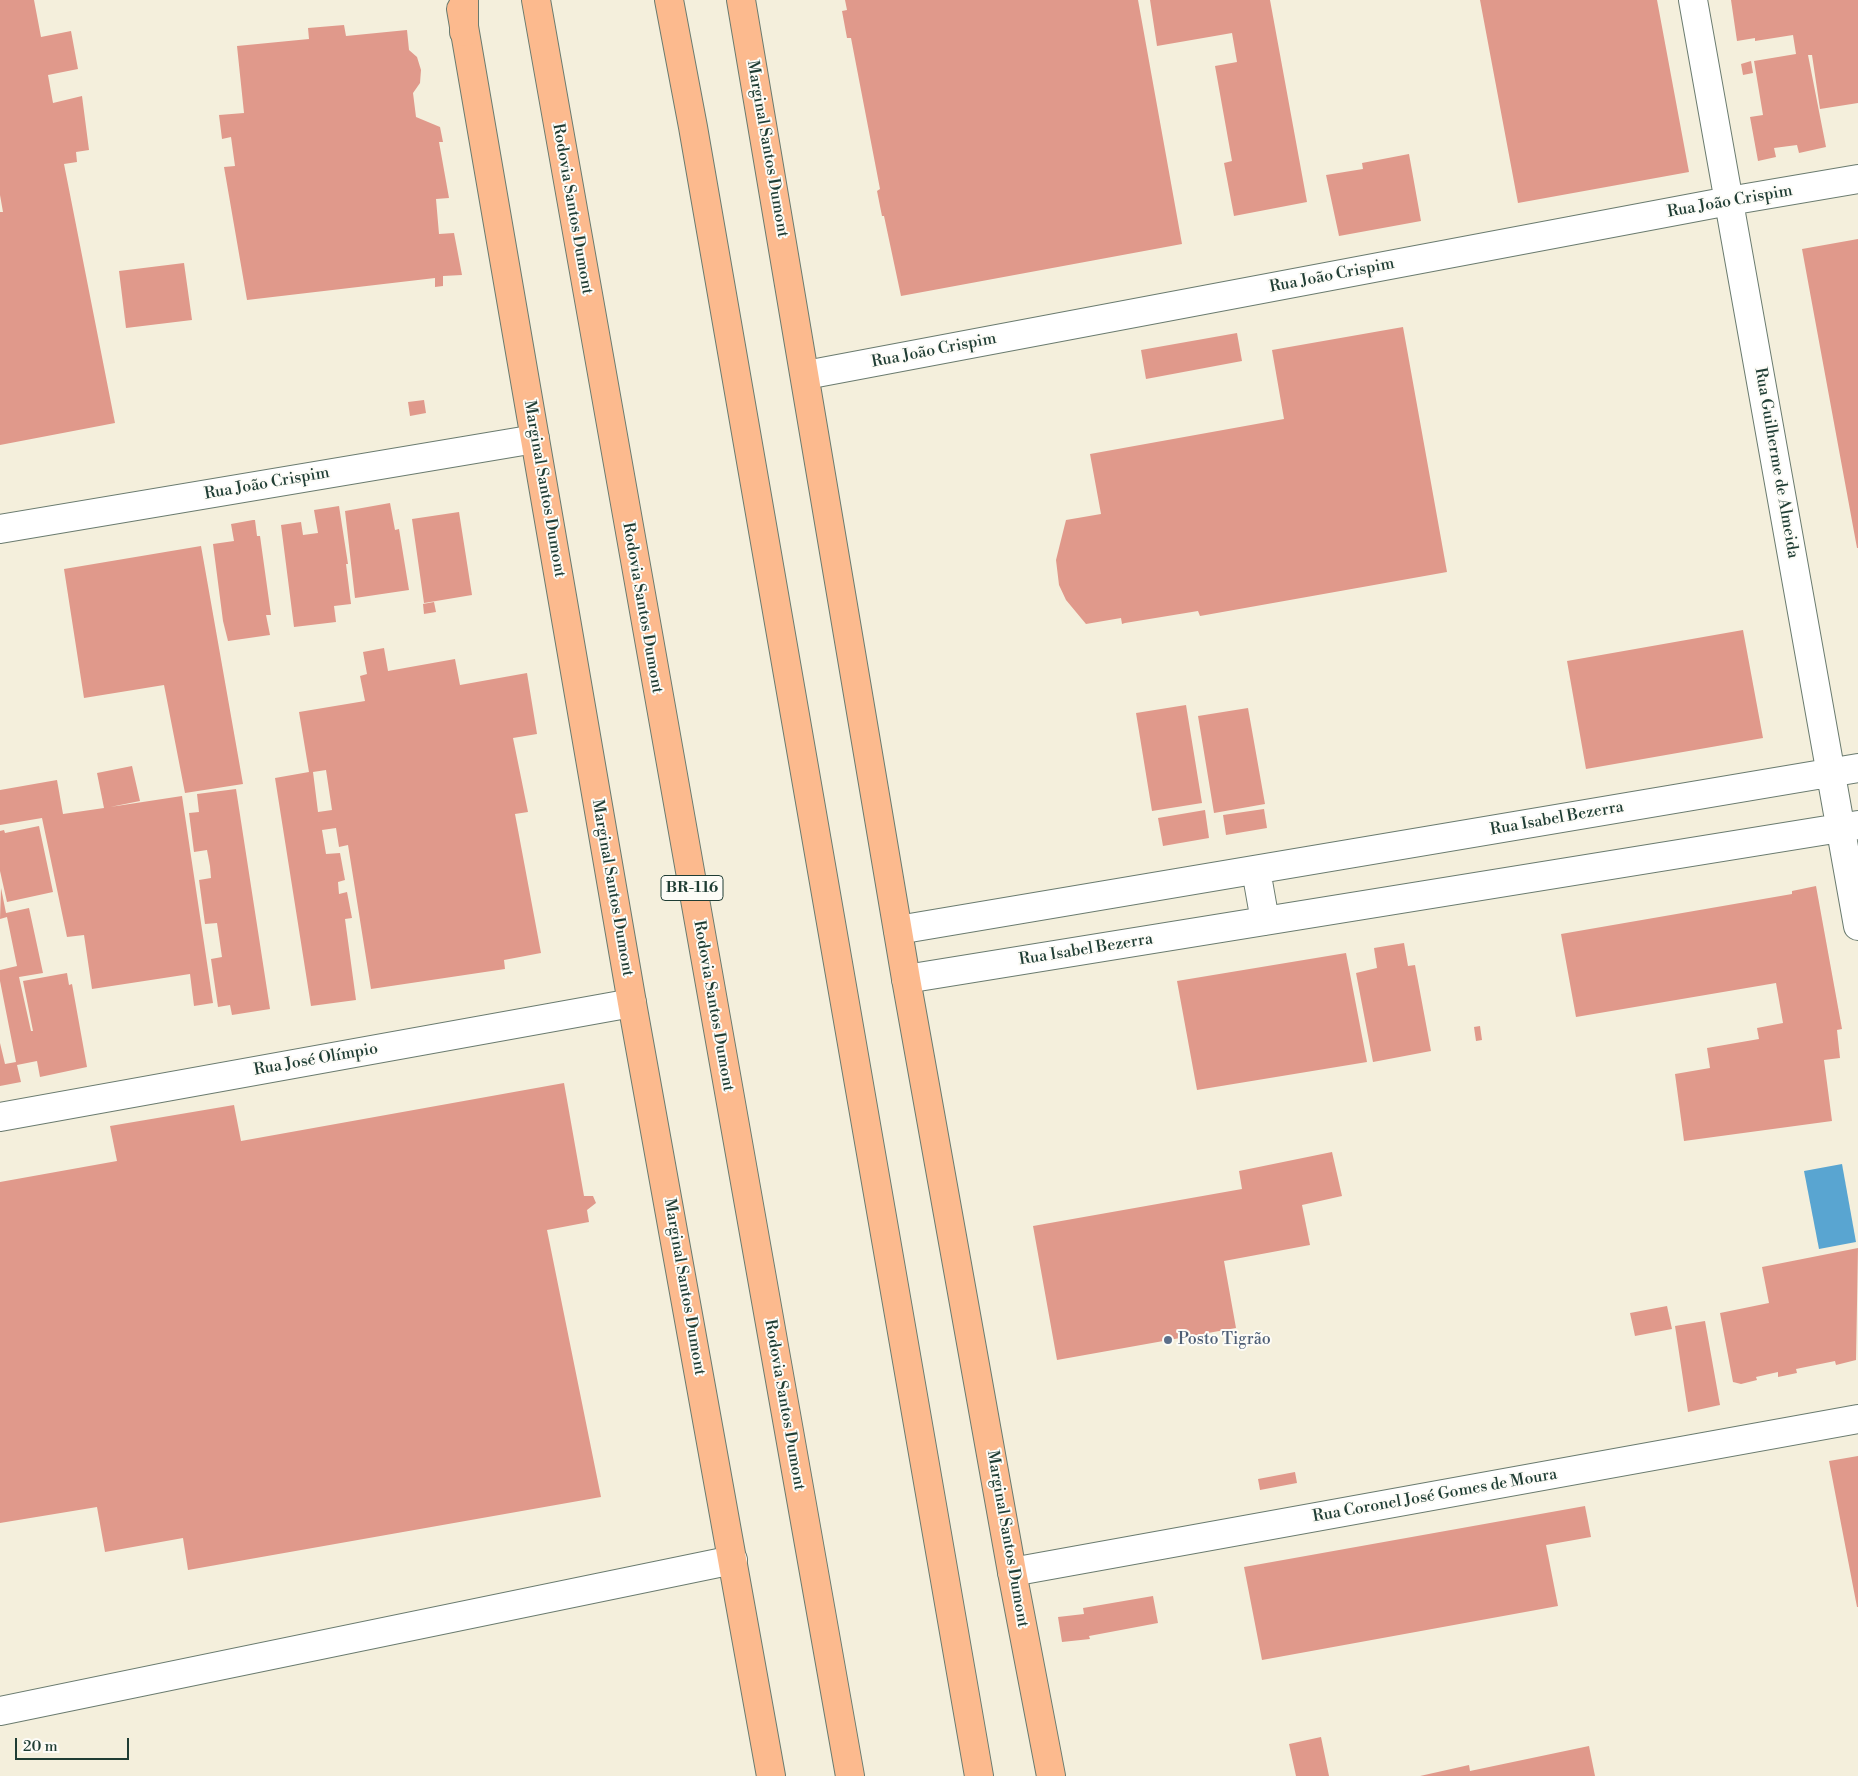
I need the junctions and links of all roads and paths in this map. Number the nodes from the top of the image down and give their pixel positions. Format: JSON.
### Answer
{"nodes":[{"id":1,"x":459,"y":0,"type":"edge"},
{"id":2,"x":464,"y":0,"type":"edge"},
{"id":3,"x":536,"y":0,"type":"edge"},
{"id":4,"x":669,"y":0,"type":"edge"},
{"id":5,"x":741,"y":0,"type":"edge"},
{"id":6,"x":1693,"y":0,"type":"edge"},
{"id":7,"x":464,"y":32,"type":"junction"},
{"id":8,"x":1858,"y":179,"type":"edge"},
{"id":9,"x":1730,"y":201,"type":"junction"},
{"id":10,"x":806,"y":375,"type":"junction"},
{"id":11,"x":535,"y":439,"type":"junction"},
{"id":12,"x":0,"y":528,"type":"edge"},
{"id":13,"x":1858,"y":768,"type":"edge"},
{"id":14,"x":1831,"y":773,"type":"junction"},
{"id":15,"x":1849,"y":826,"type":"edge"},
{"id":16,"x":1256,"y":870,"type":"junction"},
{"id":17,"x":1265,"y":921,"type":"junction"},
{"id":18,"x":1858,"y":926,"type":"edge"},
{"id":19,"x":898,"y":930,"type":"junction"},
{"id":20,"x":906,"y":979,"type":"junction"},
{"id":21,"x":632,"y":1003,"type":"junction"},
{"id":22,"x":0,"y":1117,"type":"edge"},
{"id":23,"x":1858,"y":1420,"type":"edge"},
{"id":24,"x":733,"y":1560,"type":"junction"},
{"id":25,"x":1012,"y":1572,"type":"junction"},
{"id":26,"x":0,"y":1711,"type":"edge"},
{"id":27,"x":771,"y":1776,"type":"edge"},
{"id":28,"x":850,"y":1776,"type":"edge"},
{"id":29,"x":979,"y":1776,"type":"edge"},
{"id":30,"x":1051,"y":1776,"type":"edge"}],
"edges":[{"from":1,"to":7,"type":"main road","name":"Marginal Santos Dumont"},
{"from":2,"to":7,"type":"main road"},
{"from":3,"to":28,"type":"main road","name":"Rodovia Santos Dumont","number":"BR-116"},
{"from":4,"to":29,"type":"main road"},
{"from":5,"to":10,"type":"main road","name":"Marginal Santos Dumont"},
{"from":6,"to":9,"type":"street","name":"Rua Guilherme de Almeida"},
{"from":7,"to":11,"type":"main road","name":"Marginal Santos Dumont"},
{"from":8,"to":9,"type":"street","name":"Rua João Crispim"},
{"from":9,"to":10,"type":"street","name":"Rua João Crispim"},
{"from":9,"to":14,"type":"street","name":"Rua Guilherme de Almeida"},
{"from":10,"to":19,"type":"main road","name":"Marginal Santos Dumont"},
{"from":11,"to":12,"type":"street","name":"Rua João Crispim"},
{"from":11,"to":21,"type":"main road","name":"Marginal Santos Dumont"},
{"from":13,"to":14,"type":"street","name":"Rua Isabel Bezerra"},
{"from":14,"to":15,"type":"street","name":"Rua Guilherme de Almeida"},
{"from":14,"to":16,"type":"street","name":"Rua Isabel Bezerra"},
{"from":15,"to":17,"type":"street","name":"Rua Isabel Bezerra"},
{"from":15,"to":18,"type":"street","name":"Rua Guilherme de Almeida"},
{"from":16,"to":17,"type":"street"},
{"from":16,"to":19,"type":"street","name":"Rua Isabel Bezerra"},
{"from":17,"to":20,"type":"street","name":"Rua Isabel Bezerra"},
{"from":19,"to":20,"type":"main road","name":"Marginal Santos Dumont"},
{"from":20,"to":25,"type":"main road","name":"Marginal Santos Dumont"},
{"from":21,"to":22,"type":"street","name":"Rua José Olímpio"},
{"from":21,"to":24,"type":"main road","name":"Marginal Santos Dumont"},
{"from":23,"to":25,"type":"street","name":"Rua Coronel José Gomes de Moura"},
{"from":24,"to":26,"type":"street"},
{"from":24,"to":27,"type":"main road","name":"Marginal Santos Dumont"},
{"from":25,"to":30,"type":"main road","name":"Marginal Santos Dumont"}]}
